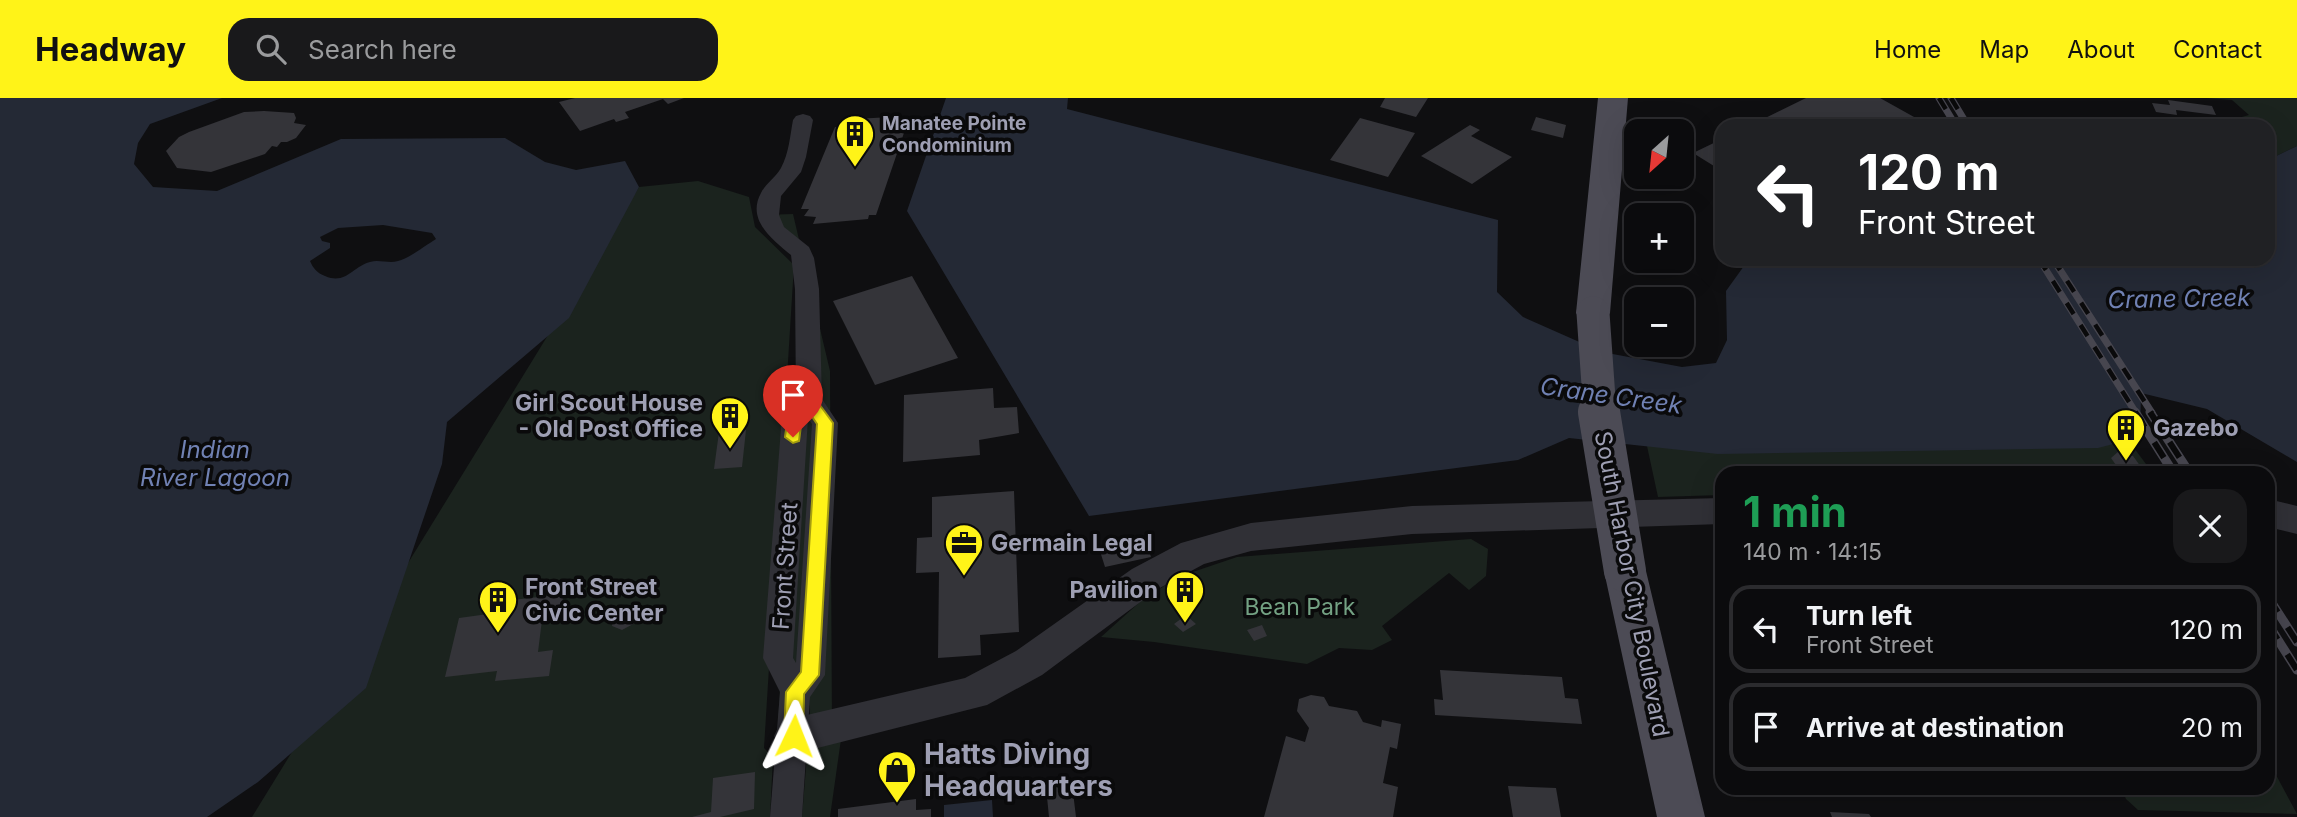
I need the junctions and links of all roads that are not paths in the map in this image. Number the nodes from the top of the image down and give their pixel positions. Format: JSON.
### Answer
{"nodes":[{"id":1,"x":1613,"y":98,"type":"edge"},
{"id":2,"x":803,"y":120,"type":"dead end"},
{"id":3,"x":1715,"y":511,"type":"edge"},
{"id":4,"x":2275,"y":515,"type":"edge"},
{"id":5,"x":2297,"y":520,"type":"edge"},
{"id":6,"x":794,"y":736,"type":"junction"},
{"id":7,"x":786,"y":817,"type":"edge"},
{"id":8,"x":1681,"y":817,"type":"edge"}],
"edges":[{"from":1,"to":8,"type":"main road","name":"South Harbor City Boulevard","bridge":true},
{"from":2,"to":6,"type":"street","name":"Front Street"},
{"from":3,"to":6,"type":"street"},
{"from":4,"to":5,"type":"street"},
{"from":6,"to":7,"type":"street","name":"Front Street"}]}
